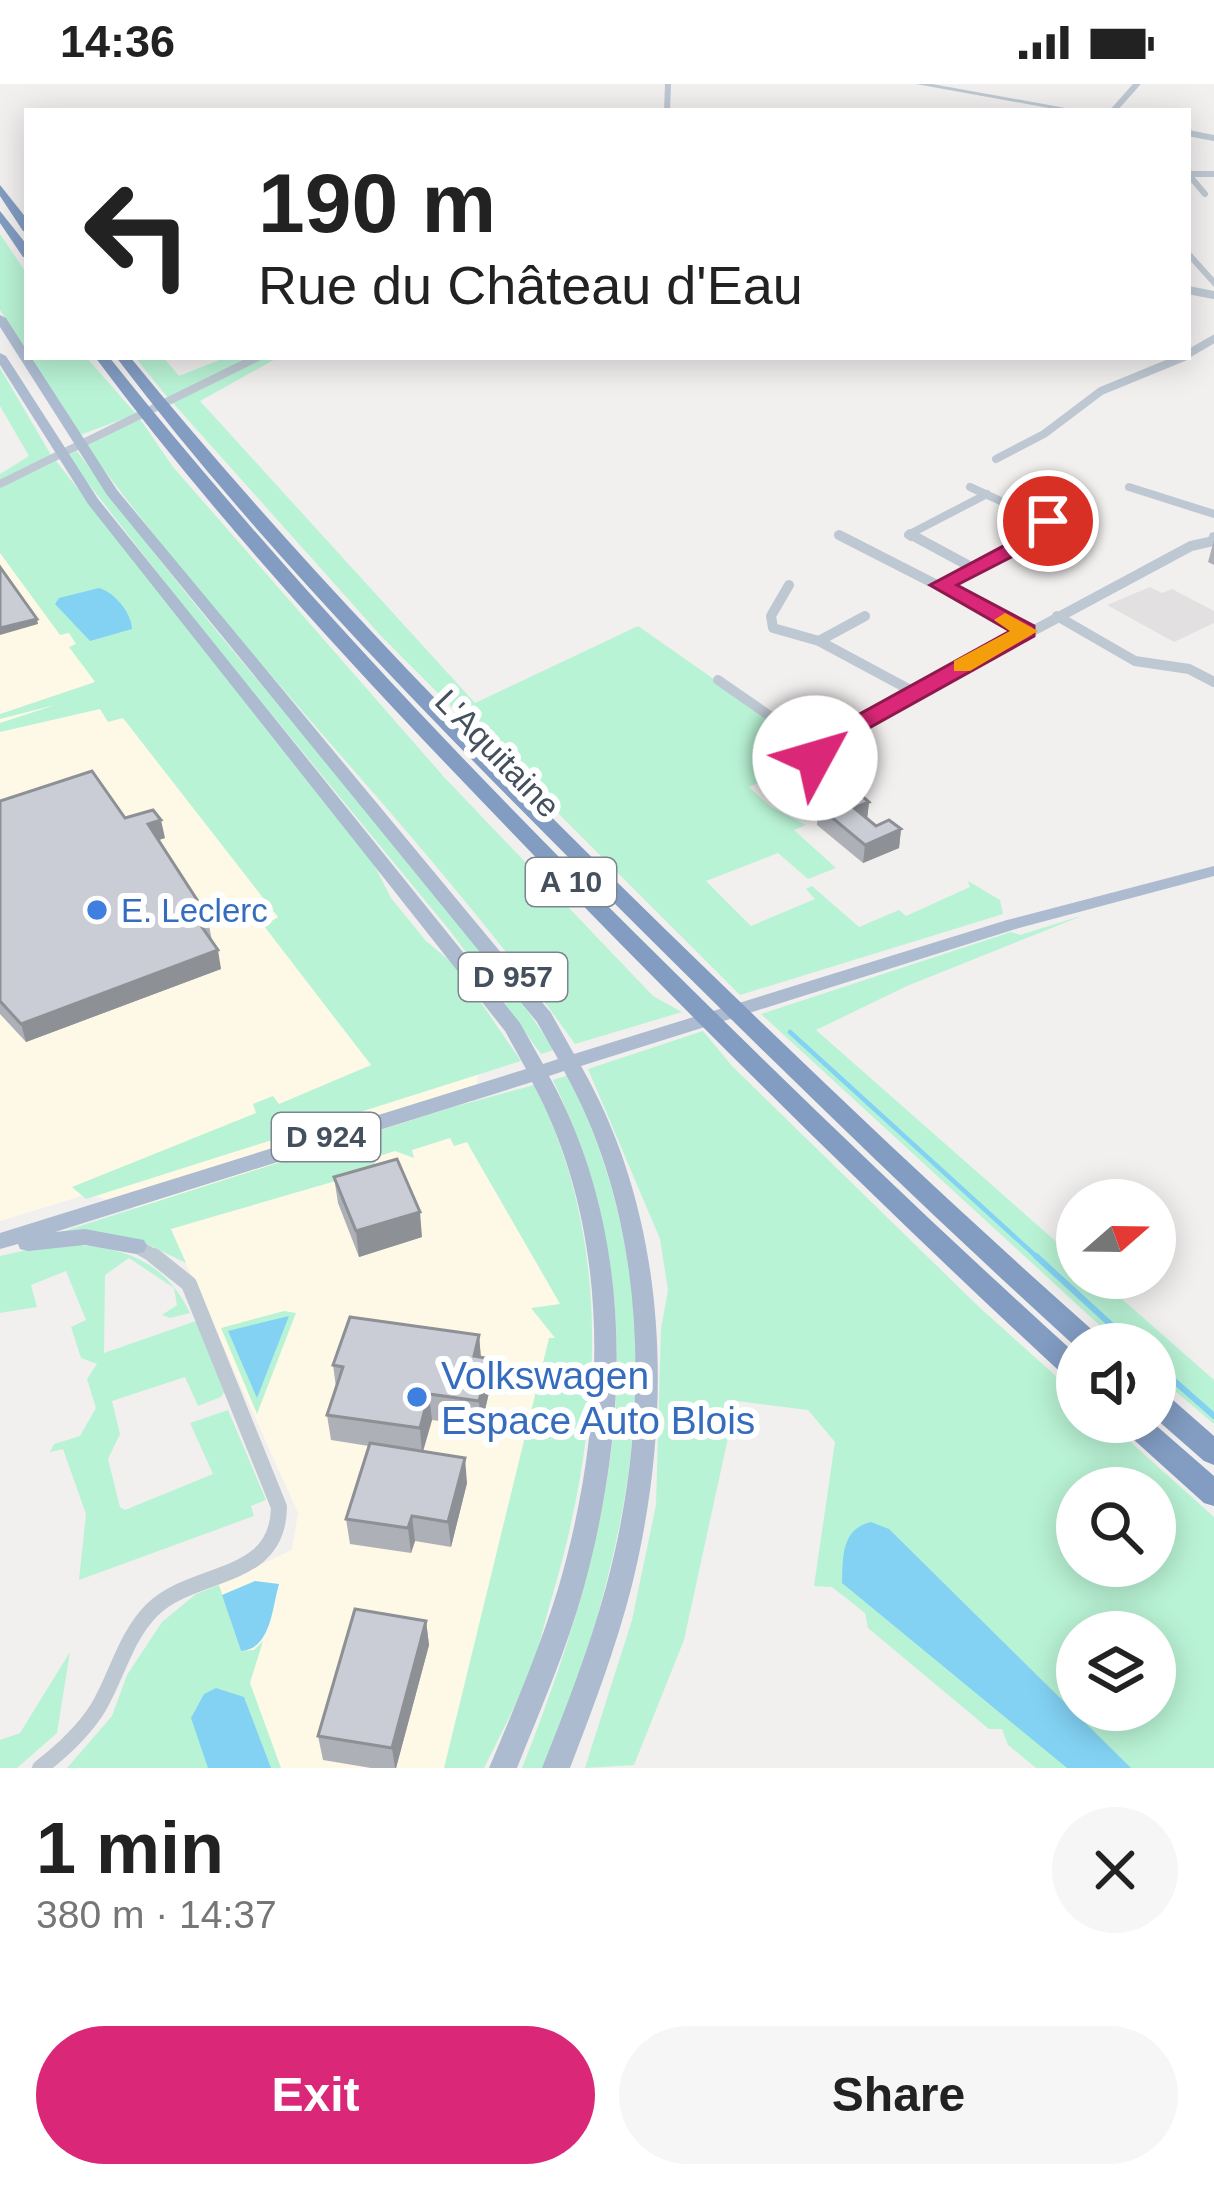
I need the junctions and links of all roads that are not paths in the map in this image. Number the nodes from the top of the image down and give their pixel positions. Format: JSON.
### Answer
{"nodes":[{"id":1,"x":920,"y":84,"type":"edge"},
{"id":2,"x":1137,"y":84,"type":"edge"},
{"id":3,"x":1060,"y":108,"type":"edge"},
{"id":4,"x":1116,"y":108,"type":"edge"},
{"id":5,"x":1191,"y":178,"type":"edge"},
{"id":6,"x":0,"y":188,"type":"edge"},
{"id":7,"x":1205,"y":194,"type":"dead end"},
{"id":8,"x":0,"y":214,"type":"edge"},
{"id":9,"x":24,"y":224,"type":"edge"},
{"id":10,"x":24,"y":250,"type":"edge"},
{"id":11,"x":1191,"y":256,"type":"edge"},
{"id":12,"x":1214,"y":284,"type":"edge"},
{"id":13,"x":0,"y":318,"type":"edge"},
{"id":14,"x":24,"y":355,"type":"edge"},
{"id":15,"x":0,"y":356,"type":"edge"},
{"id":16,"x":27,"y":360,"type":"edge"},
{"id":17,"x":104,"y":360,"type":"edge"},
{"id":18,"x":125,"y":360,"type":"edge"},
{"id":19,"x":252,"y":360,"type":"edge"},
{"id":20,"x":1176,"y":360,"type":"edge"},
{"id":21,"x":996,"y":459,"type":"dead end"},
{"id":22,"x":0,"y":484,"type":"edge"},
{"id":23,"x":970,"y":487,"type":"dead end"},
{"id":24,"x":1129,"y":488,"type":"dead end"},
{"id":25,"x":988,"y":494,"type":"junction"},
{"id":26,"x":1214,"y":514,"type":"edge"},
{"id":27,"x":839,"y":535,"type":"dead end"},
{"id":28,"x":1214,"y":538,"type":"edge"},
{"id":29,"x":974,"y":568,"type":"junction"},
{"id":30,"x":789,"y":584,"type":"dead end"},
{"id":31,"x":940,"y":585,"type":"junction"},
{"id":32,"x":865,"y":616,"type":"dead end"},
{"id":33,"x":1057,"y":616,"type":"junction"},
{"id":34,"x":1027,"y":631,"type":"junction"},
{"id":35,"x":819,"y":641,"type":"junction"},
{"id":36,"x":718,"y":680,"type":"dead end"},
{"id":37,"x":1214,"y":682,"type":"edge"},
{"id":38,"x":914,"y":692,"type":"junction"},
{"id":39,"x":1214,"y":871,"type":"edge"},
{"id":40,"x":0,"y":1244,"type":"edge"},
{"id":41,"x":136,"y":1246,"type":"joint"},
{"id":42,"x":1068,"y":1323,"type":"edge"},
{"id":43,"x":1056,"y":1351,"type":"edge"},
{"id":44,"x":1176,"y":1420,"type":"edge"},
{"id":45,"x":1157,"y":1443,"type":"edge"},
{"id":46,"x":1214,"y":1453,"type":"edge"},
{"id":47,"x":1214,"y":1494,"type":"edge"},
{"id":48,"x":40,"y":1768,"type":"edge"},
{"id":49,"x":503,"y":1768,"type":"edge"},
{"id":50,"x":556,"y":1768,"type":"edge"}],
"edges":[{"from":1,"to":3,"type":"street"},
{"from":2,"to":4,"type":"street"},
{"from":5,"to":7,"type":"street"},
{"from":6,"to":9,"type":"highway"},
{"from":8,"to":10,"type":"highway"},
{"from":11,"to":12,"type":"street"},
{"from":13,"to":14,"type":"main road","number":"D 957"},
{"from":15,"to":49,"type":"main road","number":"D 957"},
{"from":16,"to":50,"type":"main road","number":"D 957"},
{"from":17,"to":43,"type":"highway","name":"L'Aquitaine","number":"A 10"},
{"from":18,"to":42,"type":"highway","name":"L'Aquitaine","number":"A 10"},
{"from":19,"to":22,"type":"street"},
{"from":20,"to":21,"type":"street"},
{"from":23,"to":25,"type":"street"},
{"from":24,"to":26,"type":"street"},
{"from":25,"to":29,"type":"street"},
{"from":25,"to":29,"type":"street"},
{"from":27,"to":31,"type":"street"},
{"from":28,"to":33,"type":"street"},
{"from":29,"to":31,"type":"street"},
{"from":30,"to":35,"type":"street"},
{"from":31,"to":34,"type":"street"},
{"from":32,"to":35,"type":"street"},
{"from":33,"to":34,"type":"street"},
{"from":33,"to":37,"type":"street"},
{"from":34,"to":38,"type":"street"},
{"from":35,"to":38,"type":"street"},
{"from":36,"to":38,"type":"street"},
{"from":39,"to":40,"type":"main road","number":"D 924"},
{"from":40,"to":41,"type":"main road"},
{"from":41,"to":48,"type":"street"},
{"from":44,"to":46,"type":"highway"},
{"from":45,"to":47,"type":"highway"}]}
